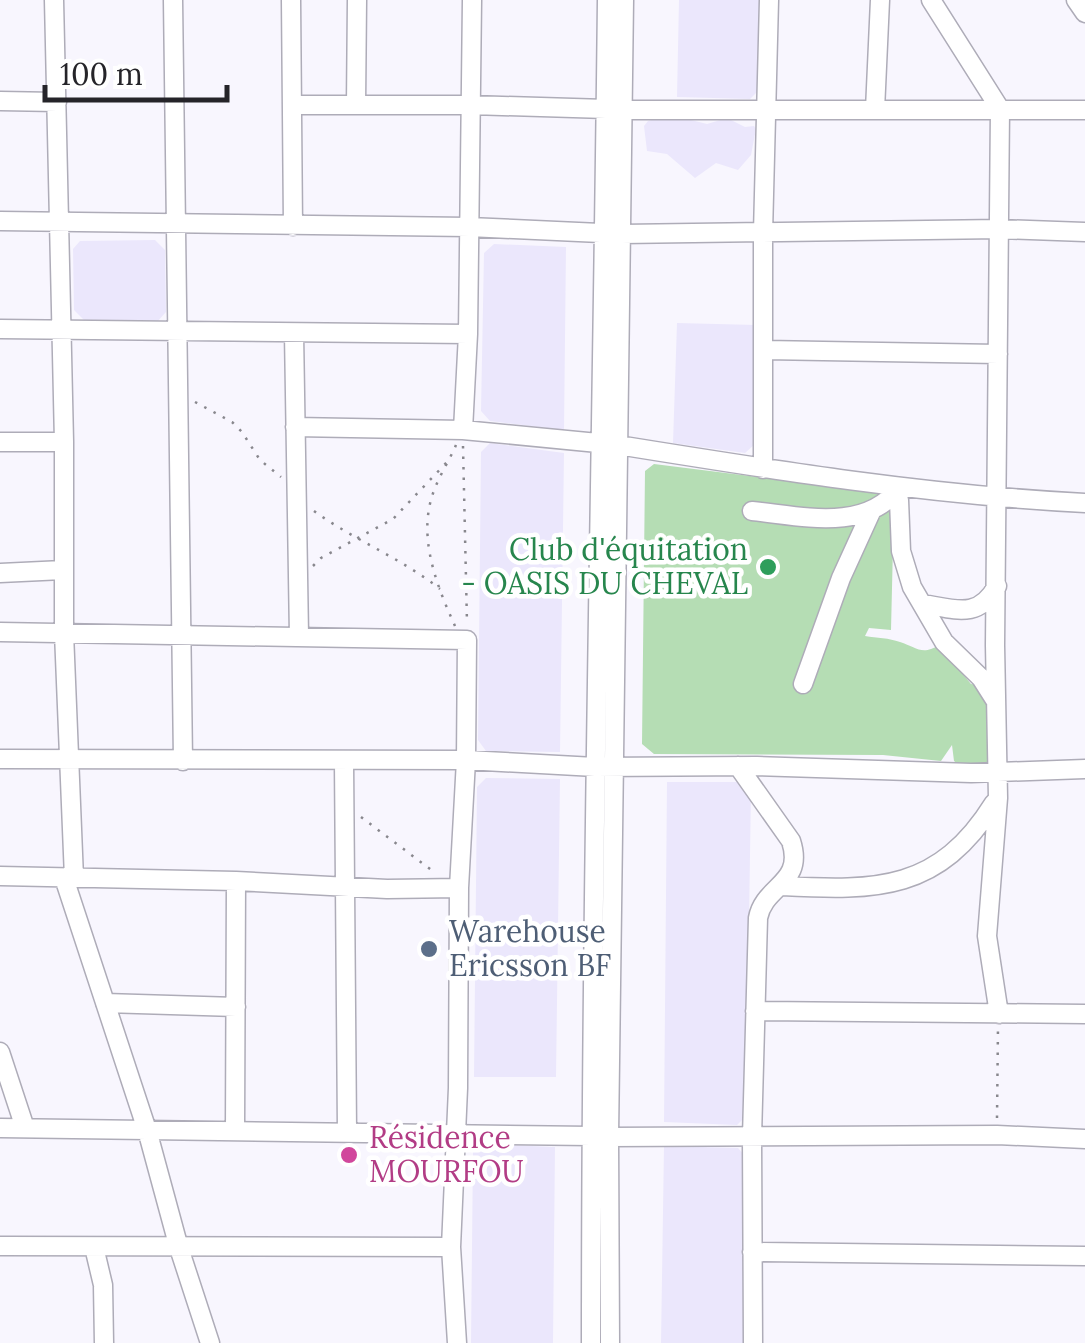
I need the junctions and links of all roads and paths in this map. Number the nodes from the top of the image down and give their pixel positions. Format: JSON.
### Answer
{"nodes":[{"id":1,"x":54,"y":0,"type":"edge"},
{"id":2,"x":173,"y":0,"type":"edge"},
{"id":3,"x":290,"y":0,"type":"edge"},
{"id":4,"x":357,"y":0,"type":"edge"},
{"id":5,"x":472,"y":0,"type":"edge"},
{"id":6,"x":607,"y":0,"type":"edge"},
{"id":7,"x":624,"y":0,"type":"edge"},
{"id":8,"x":768,"y":0,"type":"edge"},
{"id":9,"x":880,"y":0,"type":"edge"},
{"id":10,"x":1076,"y":0,"type":"edge"},
{"id":11,"x":939,"y":3,"type":"edge"},
{"id":12,"x":1085,"y":13,"type":"edge"},
{"id":13,"x":0,"y":101,"type":"edge"},
{"id":14,"x":57,"y":102,"type":"junction"},
{"id":15,"x":292,"y":104,"type":"junction"},
{"id":16,"x":471,"y":104,"type":"junction"},
{"id":17,"x":356,"y":105,"type":"junction"},
{"id":18,"x":768,"y":108,"type":"junction"},
{"id":19,"x":1000,"y":108,"type":"junction"},
{"id":20,"x":614,"y":110,"type":"junction"},
{"id":21,"x":875,"y":110,"type":"junction"},
{"id":22,"x":1085,"y":110,"type":"edge"},
{"id":23,"x":0,"y":221,"type":"edge"},
{"id":24,"x":59,"y":222,"type":"junction"},
{"id":25,"x":176,"y":224,"type":"junction"},
{"id":26,"x":293,"y":226,"type":"junction"},
{"id":27,"x":470,"y":227,"type":"junction"},
{"id":28,"x":1000,"y":229,"type":"junction"},
{"id":29,"x":1085,"y":232,"type":"edge"},
{"id":30,"x":614,"y":233,"type":"junction"},
{"id":31,"x":763,"y":233,"type":"junction"},
{"id":32,"x":0,"y":329,"type":"edge"},
{"id":33,"x":62,"y":330,"type":"junction"},
{"id":34,"x":178,"y":332,"type":"junction"},
{"id":35,"x":294,"y":333,"type":"junction"},
{"id":36,"x":468,"y":334,"type":"junction"},
{"id":37,"x":765,"y":350,"type":"junction"},
{"id":38,"x":998,"y":354,"type":"junction"},
{"id":39,"x":295,"y":427,"type":"junction"},
{"id":40,"x":463,"y":430,"type":"junction"},
{"id":41,"x":0,"y":442,"type":"edge"},
{"id":42,"x":64,"y":442,"type":"junction"},
{"id":43,"x":608,"y":444,"type":"junction"},
{"id":44,"x":451,"y":457,"type":"junction"},
{"id":45,"x":763,"y":469,"type":"junction"},
{"id":46,"x":898,"y":490,"type":"junction"},
{"id":47,"x":998,"y":499,"type":"junction"},
{"id":48,"x":1085,"y":503,"type":"edge"},
{"id":49,"x":872,"y":510,"type":"junction"},
{"id":50,"x":752,"y":511,"type":"dead end"},
{"id":51,"x":63,"y":570,"type":"junction"},
{"id":52,"x":0,"y":573,"type":"edge"},
{"id":53,"x":298,"y":585,"type":"junction"},
{"id":54,"x":997,"y":586,"type":"junction"},
{"id":55,"x":924,"y":604,"type":"junction"},
{"id":56,"x":0,"y":632,"type":"edge"},
{"id":57,"x":64,"y":633,"type":"junction"},
{"id":58,"x":182,"y":635,"type":"junction"},
{"id":59,"x":299,"y":636,"type":"junction"},
{"id":60,"x":464,"y":639,"type":"junction"},
{"id":61,"x":803,"y":684,"type":"dead end"},
{"id":62,"x":995,"y":700,"type":"junction"},
{"id":63,"x":0,"y":759,"type":"edge"},
{"id":64,"x":70,"y":760,"type":"junction"},
{"id":65,"x":466,"y":760,"type":"junction"},
{"id":66,"x":183,"y":761,"type":"junction"},
{"id":67,"x":344,"y":762,"type":"junction"},
{"id":68,"x":738,"y":766,"type":"junction"},
{"id":69,"x":616,"y":767,"type":"junction"},
{"id":70,"x":595,"y":768,"type":"junction"},
{"id":71,"x":1085,"y":769,"type":"edge"},
{"id":72,"x":997,"y":773,"type":"junction"},
{"id":73,"x":346,"y":796,"type":"junction"},
{"id":74,"x":998,"y":798,"type":"junction"},
{"id":75,"x":0,"y":876,"type":"edge"},
{"id":76,"x":69,"y":878,"type":"junction"},
{"id":77,"x":236,"y":882,"type":"junction"},
{"id":78,"x":347,"y":886,"type":"junction"},
{"id":79,"x":782,"y":886,"type":"junction"},
{"id":80,"x":454,"y":888,"type":"junction"},
{"id":81,"x":105,"y":1003,"type":"junction"},
{"id":82,"x":236,"y":1007,"type":"junction"},
{"id":83,"x":756,"y":1011,"type":"junction"},
{"id":84,"x":998,"y":1014,"type":"junction"},
{"id":85,"x":1085,"y":1014,"type":"edge"},
{"id":86,"x":0,"y":1052,"type":"edge"},
{"id":87,"x":0,"y":1128,"type":"edge"},
{"id":88,"x":25,"y":1128,"type":"junction"},
{"id":89,"x":147,"y":1130,"type":"junction"},
{"id":90,"x":236,"y":1131,"type":"junction"},
{"id":91,"x":347,"y":1132,"type":"junction"},
{"id":92,"x":456,"y":1133,"type":"junction"},
{"id":93,"x":997,"y":1135,"type":"junction"},
{"id":94,"x":600,"y":1136,"type":"junction"},
{"id":95,"x":752,"y":1137,"type":"junction"},
{"id":96,"x":1085,"y":1139,"type":"edge"},
{"id":97,"x":0,"y":1246,"type":"edge"},
{"id":98,"x":451,"y":1246,"type":"junction"},
{"id":99,"x":94,"y":1247,"type":"junction"},
{"id":100,"x":179,"y":1248,"type":"junction"},
{"id":101,"x":752,"y":1252,"type":"junction"},
{"id":102,"x":1085,"y":1256,"type":"edge"},
{"id":103,"x":104,"y":1343,"type":"edge"},
{"id":104,"x":210,"y":1343,"type":"edge"},
{"id":105,"x":457,"y":1343,"type":"edge"},
{"id":106,"x":591,"y":1343,"type":"edge"},
{"id":107,"x":610,"y":1343,"type":"edge"},
{"id":108,"x":753,"y":1343,"type":"edge"}],
"edges":[{"from":1,"to":14,"type":"street"},
{"from":2,"to":25,"type":"street"},
{"from":3,"to":15,"type":"street"},
{"from":4,"to":17,"type":"street"},
{"from":5,"to":16,"type":"street"},
{"from":6,"to":20,"type":"street"},
{"from":7,"to":20,"type":"street"},
{"from":8,"to":18,"type":"street"},
{"from":9,"to":21,"type":"street"},
{"from":10,"to":12,"type":"street"},
{"from":11,"to":19,"type":"street"},
{"from":13,"to":14,"type":"street"},
{"from":14,"to":24,"type":"street"},
{"from":15,"to":17,"type":"street"},
{"from":15,"to":26,"type":"street"},
{"from":16,"to":17,"type":"street"},
{"from":16,"to":20,"type":"street"},
{"from":16,"to":27,"type":"street"},
{"from":18,"to":20,"type":"street"},
{"from":18,"to":21,"type":"street"},
{"from":18,"to":31,"type":"street"},
{"from":19,"to":21,"type":"street"},
{"from":19,"to":22,"type":"street"},
{"from":19,"to":28,"type":"street"},
{"from":20,"to":30,"type":"street"},
{"from":23,"to":24,"type":"street"},
{"from":24,"to":25,"type":"street"},
{"from":24,"to":33,"type":"street"},
{"from":25,"to":26,"type":"street"},
{"from":25,"to":34,"type":"street"},
{"from":26,"to":27,"type":"street"},
{"from":27,"to":30,"type":"street"},
{"from":27,"to":36,"type":"street"},
{"from":28,"to":29,"type":"street"},
{"from":28,"to":31,"type":"street"},
{"from":28,"to":38,"type":"street"},
{"from":30,"to":31,"type":"street"},
{"from":30,"to":43,"type":"street"},
{"from":31,"to":37,"type":"street"},
{"from":32,"to":33,"type":"street"},
{"from":33,"to":34,"type":"street"},
{"from":33,"to":42,"type":"street"},
{"from":34,"to":35,"type":"street"},
{"from":34,"to":58,"type":"street"},
{"from":35,"to":36,"type":"street"},
{"from":35,"to":39,"type":"street"},
{"from":36,"to":40,"type":"street"},
{"from":37,"to":38,"type":"street"},
{"from":37,"to":45,"type":"street"},
{"from":38,"to":47,"type":"street"},
{"from":39,"to":40,"type":"street"},
{"from":39,"to":53,"type":"street"},
{"from":40,"to":43,"type":"street"},
{"from":40,"to":44,"type":"path"},
{"from":40,"to":60,"type":"path"},
{"from":41,"to":42,"type":"street"},
{"from":42,"to":51,"type":"street"},
{"from":43,"to":45,"type":"street"},
{"from":43,"to":69,"type":"street"},
{"from":43,"to":70,"type":"street"},
{"from":44,"to":53,"type":"path"},
{"from":44,"to":60,"type":"path"},
{"from":45,"to":46,"type":"street"},
{"from":46,"to":47,"type":"street"},
{"from":46,"to":49,"type":"street"},
{"from":46,"to":55,"type":"street"},
{"from":47,"to":48,"type":"street"},
{"from":47,"to":54,"type":"street"},
{"from":49,"to":50,"type":"street"},
{"from":49,"to":61,"type":"street"},
{"from":51,"to":52,"type":"street"},
{"from":51,"to":57,"type":"street"},
{"from":53,"to":59,"type":"street"},
{"from":54,"to":55,"type":"street"},
{"from":54,"to":62,"type":"street"},
{"from":55,"to":62,"type":"street"},
{"from":56,"to":57,"type":"street"},
{"from":57,"to":58,"type":"street"},
{"from":57,"to":64,"type":"street"},
{"from":58,"to":59,"type":"street"},
{"from":58,"to":66,"type":"street"},
{"from":59,"to":60,"type":"street"},
{"from":60,"to":65,"type":"street"},
{"from":62,"to":72,"type":"street"},
{"from":63,"to":64,"type":"street"},
{"from":64,"to":66,"type":"street"},
{"from":64,"to":76,"type":"street"},
{"from":65,"to":67,"type":"street"},
{"from":65,"to":70,"type":"street"},
{"from":65,"to":80,"type":"street"},
{"from":66,"to":67,"type":"street"},
{"from":67,"to":73,"type":"street"},
{"from":68,"to":69,"type":"street"},
{"from":68,"to":72,"type":"street"},
{"from":68,"to":79,"type":"street"},
{"from":69,"to":70,"type":"street"},
{"from":69,"to":94,"type":"street"},
{"from":70,"to":94,"type":"street"},
{"from":71,"to":72,"type":"street"},
{"from":72,"to":74,"type":"street"},
{"from":73,"to":78,"type":"street"},
{"from":73,"to":80,"type":"path"},
{"from":74,"to":79,"type":"street"},
{"from":74,"to":84,"type":"street"},
{"from":75,"to":76,"type":"street"},
{"from":76,"to":77,"type":"street"},
{"from":76,"to":81,"type":"street"},
{"from":77,"to":78,"type":"street"},
{"from":77,"to":82,"type":"street"},
{"from":78,"to":80,"type":"street"},
{"from":78,"to":91,"type":"street"},
{"from":79,"to":83,"type":"street"},
{"from":80,"to":92,"type":"street"},
{"from":81,"to":82,"type":"street"},
{"from":81,"to":89,"type":"street"},
{"from":82,"to":90,"type":"street"},
{"from":83,"to":84,"type":"street"},
{"from":83,"to":95,"type":"street"},
{"from":84,"to":85,"type":"street"},
{"from":84,"to":93,"type":"path"},
{"from":86,"to":88,"type":"street"},
{"from":87,"to":88,"type":"street"},
{"from":88,"to":89,"type":"street"},
{"from":89,"to":90,"type":"street"},
{"from":89,"to":100,"type":"street"},
{"from":90,"to":91,"type":"street"},
{"from":91,"to":92,"type":"street"},
{"from":92,"to":94,"type":"street"},
{"from":92,"to":98,"type":"street"},
{"from":93,"to":95,"type":"street"},
{"from":93,"to":96,"type":"street"},
{"from":94,"to":95,"type":"street"},
{"from":94,"to":106,"type":"street"},
{"from":94,"to":107,"type":"street"},
{"from":95,"to":101,"type":"street"},
{"from":97,"to":99,"type":"street"},
{"from":98,"to":100,"type":"street"},
{"from":98,"to":105,"type":"street"},
{"from":99,"to":100,"type":"street"},
{"from":99,"to":103,"type":"street"},
{"from":100,"to":104,"type":"street"},
{"from":101,"to":102,"type":"street"},
{"from":101,"to":108,"type":"street"}]}
